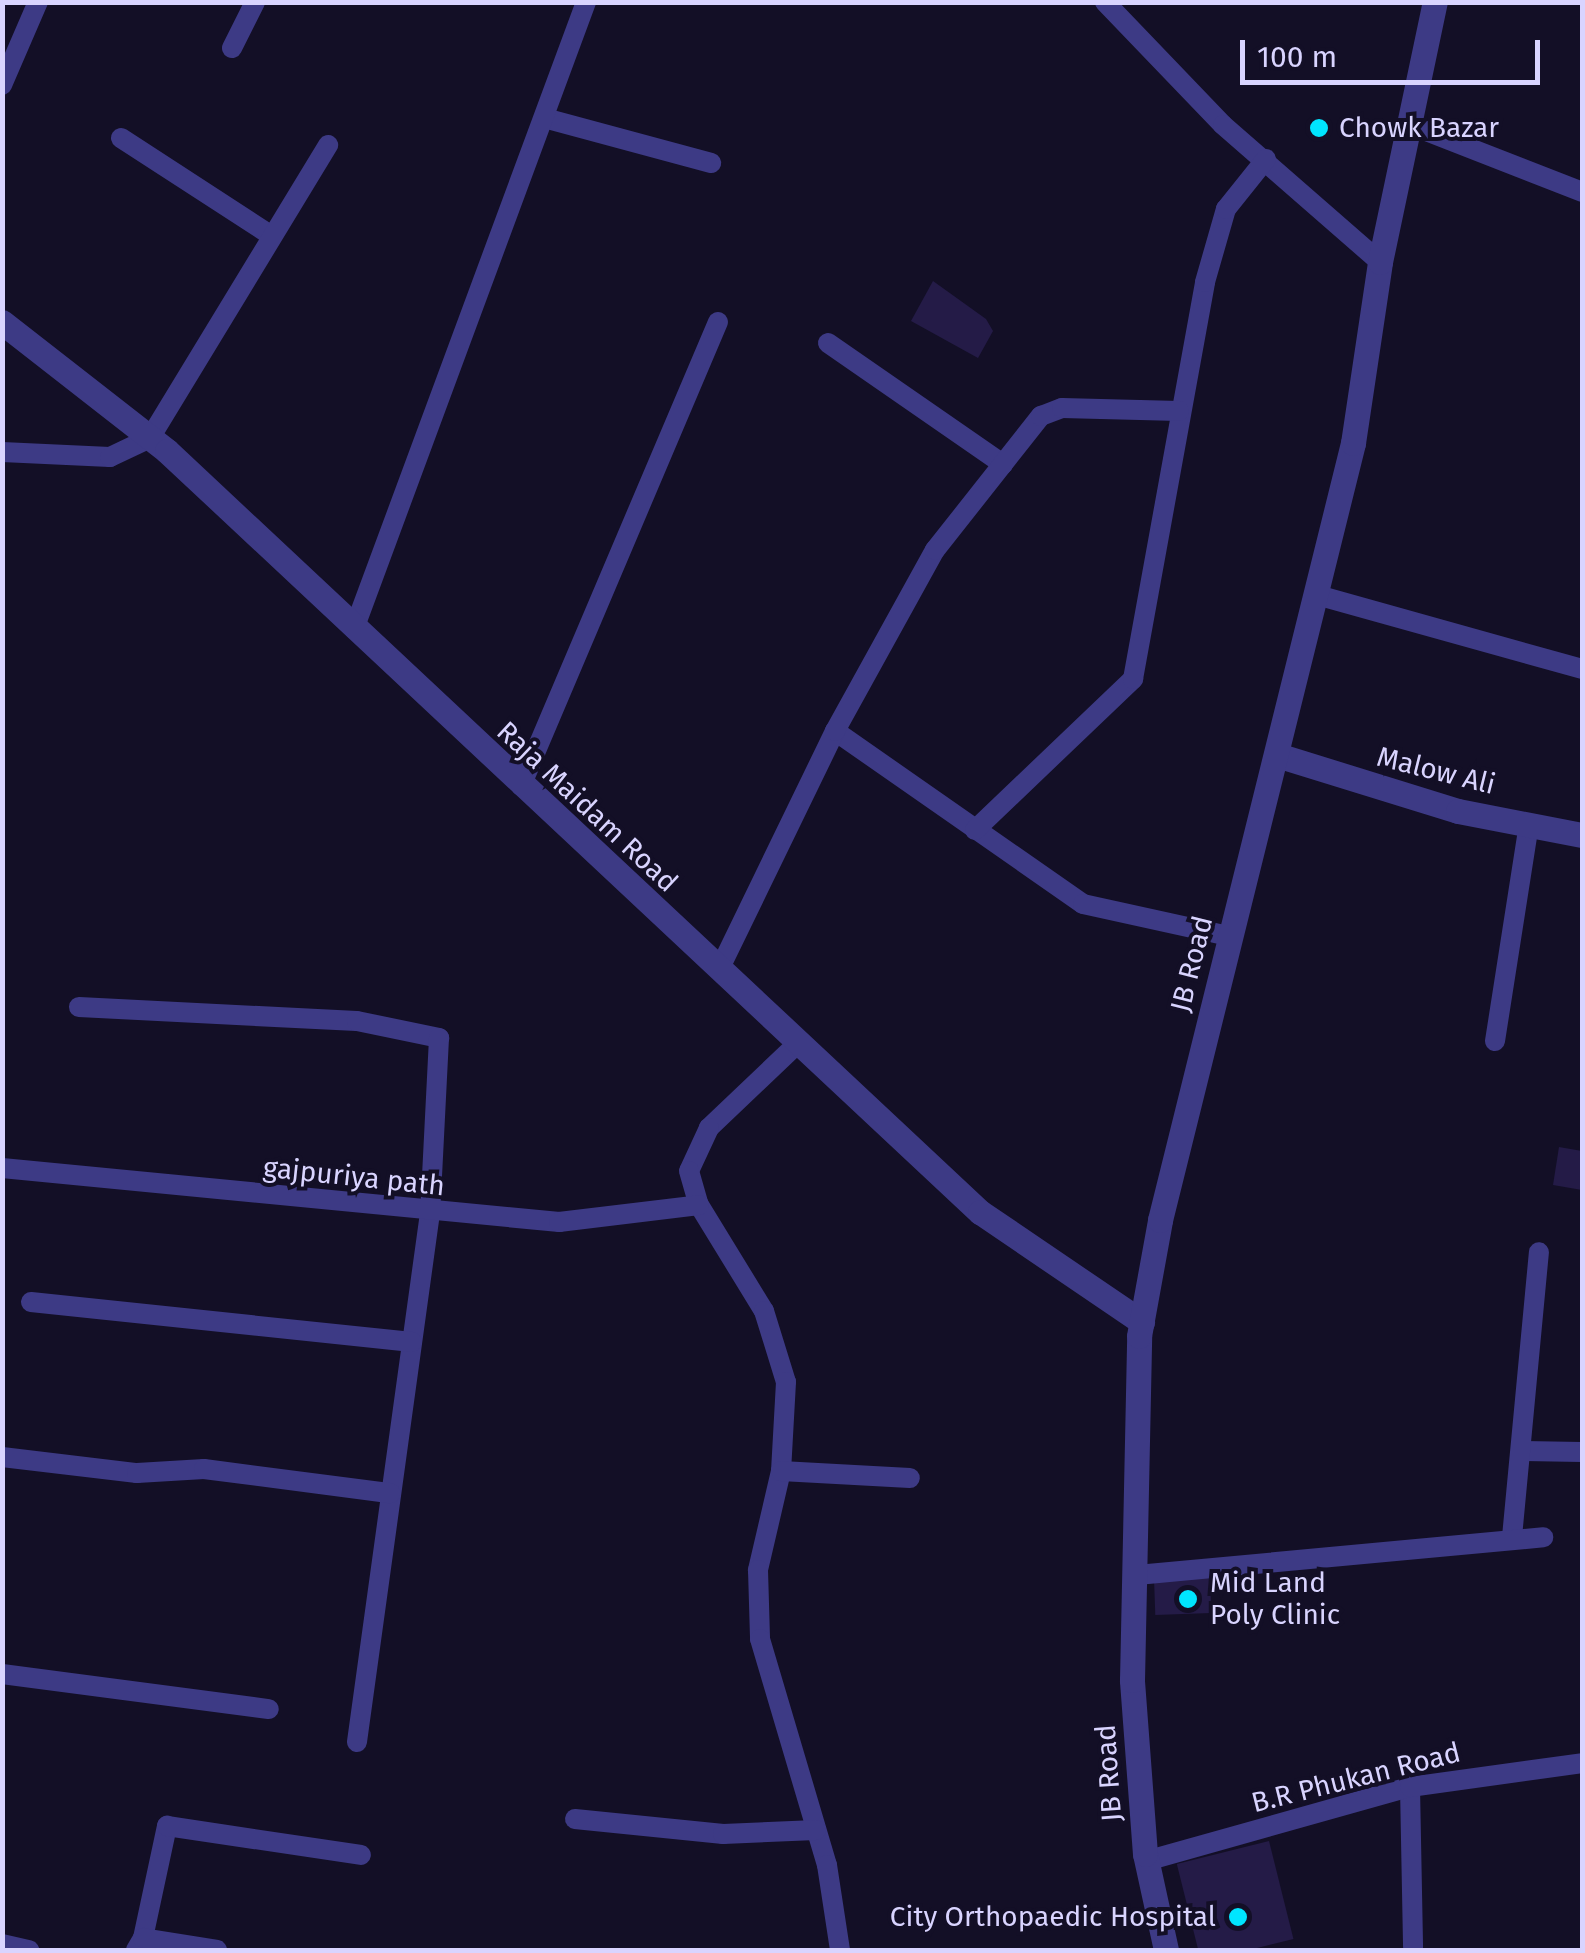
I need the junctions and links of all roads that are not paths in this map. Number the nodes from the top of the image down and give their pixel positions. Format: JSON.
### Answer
{"nodes":[{"id":1,"x":38,"y":2,"type":"edge"},
{"id":2,"x":255,"y":2,"type":"edge"},
{"id":3,"x":586,"y":2,"type":"edge"},
{"id":4,"x":1105,"y":2,"type":"edge"},
{"id":5,"x":1435,"y":2,"type":"edge"},
{"id":6,"x":232,"y":48,"type":"dead end"},
{"id":7,"x":2,"y":85,"type":"edge"},
{"id":8,"x":548,"y":119,"type":"junction"},
{"id":9,"x":1408,"y":124,"type":"junction"},
{"id":10,"x":121,"y":138,"type":"dead end"},
{"id":11,"x":328,"y":146,"type":"dead end"},
{"id":12,"x":1266,"y":159,"type":"junction"},
{"id":13,"x":711,"y":162,"type":"dead end"},
{"id":14,"x":1582,"y":192,"type":"edge"},
{"id":15,"x":272,"y":236,"type":"junction"},
{"id":16,"x":1380,"y":262,"type":"junction"},
{"id":17,"x":2,"y":322,"type":"edge"},
{"id":18,"x":718,"y":322,"type":"dead end"},
{"id":19,"x":828,"y":342,"type":"dead end"},
{"id":20,"x":1179,"y":411,"type":"junction"},
{"id":21,"x":150,"y":438,"type":"junction"},
{"id":22,"x":2,"y":452,"type":"edge"},
{"id":23,"x":1004,"y":464,"type":"junction"},
{"id":24,"x":1317,"y":595,"type":"junction"},
{"id":25,"x":354,"y":629,"type":"junction"},
{"id":26,"x":1582,"y":669,"type":"edge"},
{"id":27,"x":834,"y":731,"type":"junction"},
{"id":28,"x":1278,"y":755,"type":"junction"},
{"id":29,"x":520,"y":786,"type":"junction"},
{"id":30,"x":1530,"y":824,"type":"junction"},
{"id":31,"x":974,"y":830,"type":"junction"},
{"id":32,"x":1582,"y":835,"type":"edge"},
{"id":33,"x":1229,"y":936,"type":"junction"},
{"id":34,"x":719,"y":970,"type":"junction"},
{"id":35,"x":79,"y":1007,"type":"dead end"},
{"id":36,"x":1495,"y":1040,"type":"dead end"},
{"id":37,"x":794,"y":1046,"type":"junction"},
{"id":38,"x":2,"y":1168,"type":"edge"},
{"id":39,"x":699,"y":1204,"type":"junction"},
{"id":40,"x":430,"y":1213,"type":"junction"},
{"id":41,"x":1539,"y":1252,"type":"dead end"},
{"id":42,"x":31,"y":1302,"type":"dead end"},
{"id":43,"x":1142,"y":1322,"type":"junction"},
{"id":44,"x":412,"y":1342,"type":"junction"},
{"id":45,"x":1524,"y":1451,"type":"junction"},
{"id":46,"x":1582,"y":1452,"type":"edge"},
{"id":47,"x":2,"y":1456,"type":"edge"},
{"id":48,"x":780,"y":1472,"type":"junction"},
{"id":49,"x":910,"y":1478,"type":"dead end"},
{"id":50,"x":390,"y":1494,"type":"junction"},
{"id":51,"x":1543,"y":1537,"type":"dead end"},
{"id":52,"x":1512,"y":1538,"type":"junction"},
{"id":53,"x":1137,"y":1575,"type":"junction"},
{"id":54,"x":2,"y":1674,"type":"edge"},
{"id":55,"x":269,"y":1709,"type":"dead end"},
{"id":56,"x":357,"y":1742,"type":"dead end"},
{"id":57,"x":1582,"y":1763,"type":"edge"},
{"id":58,"x":1410,"y":1788,"type":"junction"},
{"id":59,"x":575,"y":1819,"type":"dead end"},
{"id":60,"x":816,"y":1830,"type":"junction"},
{"id":61,"x":361,"y":1855,"type":"dead end"},
{"id":62,"x":1146,"y":1861,"type":"junction"},
{"id":63,"x":2,"y":1944,"type":"edge"},
{"id":64,"x":140,"y":1944,"type":"edge"},
{"id":65,"x":1413,"y":1947,"type":"dead end"},
{"id":66,"x":28,"y":1950,"type":"edge"},
{"id":67,"x":217,"y":1950,"type":"edge"},
{"id":68,"x":840,"y":1950,"type":"edge"},
{"id":69,"x":1166,"y":1950,"type":"edge"}],
"edges":[{"from":1,"to":7,"type":"street"},
{"from":2,"to":6,"type":"street"},
{"from":3,"to":8,"type":"street"},
{"from":4,"to":12,"type":"street"},
{"from":5,"to":9,"type":"street","name":"JB Road"},
{"from":8,"to":13,"type":"street"},
{"from":8,"to":25,"type":"street"},
{"from":9,"to":14,"type":"street"},
{"from":9,"to":16,"type":"street","name":"JB Road"},
{"from":10,"to":15,"type":"street"},
{"from":11,"to":15,"type":"street"},
{"from":12,"to":16,"type":"street"},
{"from":12,"to":20,"type":"street"},
{"from":15,"to":21,"type":"street"},
{"from":16,"to":24,"type":"street","name":"JB Road"},
{"from":17,"to":21,"type":"street","name":"Raja Maidam Road"},
{"from":18,"to":29,"type":"street"},
{"from":19,"to":23,"type":"street"},
{"from":20,"to":23,"type":"street"},
{"from":20,"to":31,"type":"street"},
{"from":21,"to":22,"type":"street"},
{"from":21,"to":25,"type":"street","name":"Raja Maidam Road"},
{"from":23,"to":27,"type":"street"},
{"from":24,"to":26,"type":"street"},
{"from":24,"to":28,"type":"street","name":"JB Road"},
{"from":25,"to":29,"type":"street","name":"Raja Maidam Road"},
{"from":27,"to":31,"type":"street"},
{"from":27,"to":34,"type":"street"},
{"from":28,"to":30,"type":"street","name":"Malow Ali"},
{"from":28,"to":33,"type":"street","name":"JB Road"},
{"from":29,"to":34,"type":"street","name":"Raja Maidam Road"},
{"from":30,"to":32,"type":"street","name":"Malow Ali"},
{"from":30,"to":36,"type":"street"},
{"from":31,"to":33,"type":"street"},
{"from":33,"to":43,"type":"street","name":"JB Road"},
{"from":34,"to":37,"type":"street","name":"Raja Maidam Road"},
{"from":35,"to":40,"type":"street"},
{"from":37,"to":39,"type":"street"},
{"from":37,"to":43,"type":"street","name":"Raja Maidam Road"},
{"from":38,"to":40,"type":"street","name":"gajpuriya path"},
{"from":39,"to":40,"type":"street","name":"gajpuriya path"},
{"from":39,"to":48,"type":"street"},
{"from":40,"to":44,"type":"street"},
{"from":41,"to":45,"type":"street"},
{"from":42,"to":44,"type":"street"},
{"from":43,"to":53,"type":"street","name":"JB Road"},
{"from":44,"to":50,"type":"street"},
{"from":45,"to":46,"type":"street"},
{"from":45,"to":52,"type":"street"},
{"from":47,"to":50,"type":"street"},
{"from":48,"to":49,"type":"street"},
{"from":48,"to":60,"type":"street"},
{"from":50,"to":56,"type":"street"},
{"from":51,"to":52,"type":"street"},
{"from":52,"to":53,"type":"street"},
{"from":53,"to":62,"type":"street","name":"JB Road"},
{"from":54,"to":55,"type":"street"},
{"from":57,"to":58,"type":"street","name":"B.R Phukan Road"},
{"from":58,"to":62,"type":"street","name":"B.R Phukan Road"},
{"from":58,"to":65,"type":"street"},
{"from":59,"to":60,"type":"street"},
{"from":60,"to":68,"type":"street"},
{"from":61,"to":64,"type":"street"},
{"from":62,"to":69,"type":"street","name":"JB Road"},
{"from":63,"to":66,"type":"street"},
{"from":64,"to":67,"type":"street"}]}
